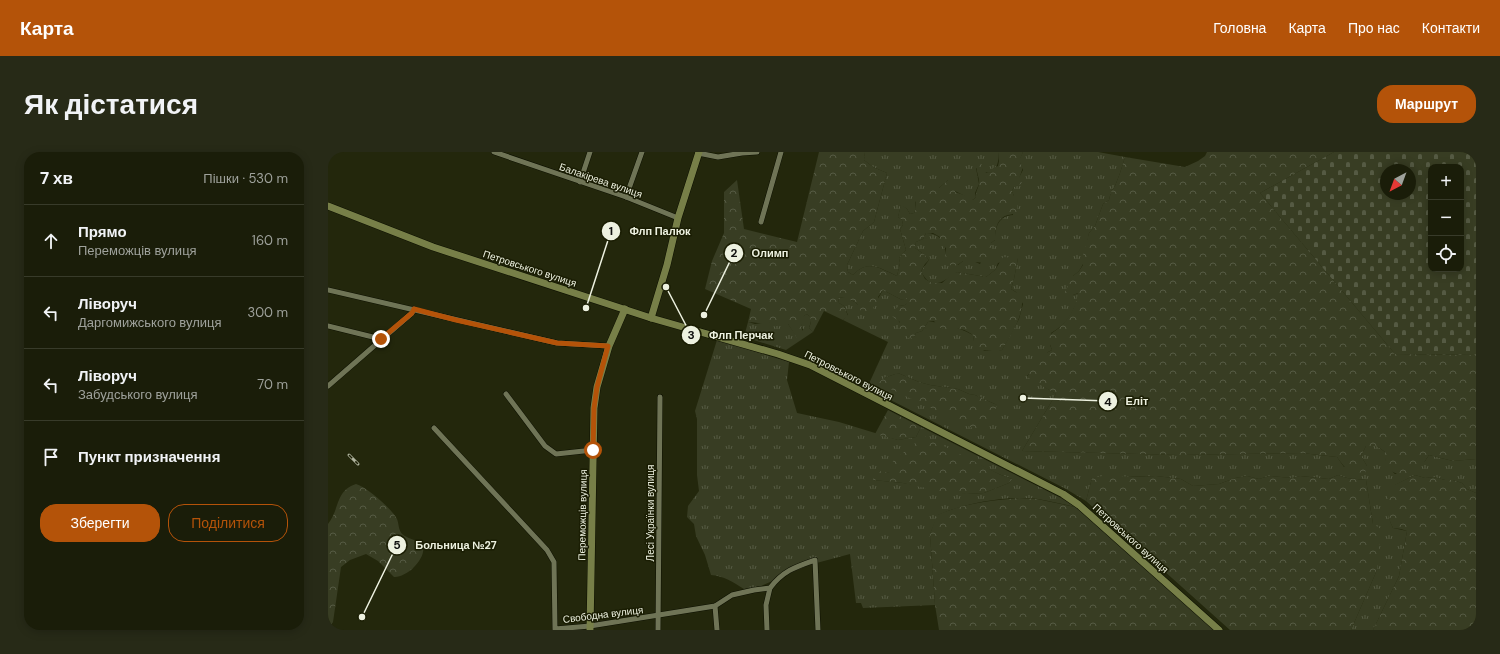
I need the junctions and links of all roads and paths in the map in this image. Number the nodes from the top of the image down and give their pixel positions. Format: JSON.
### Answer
{"nodes":[{"id":1,"x":494,"y":152,"type":"edge"},
{"id":2,"x":590,"y":152,"type":"edge"},
{"id":3,"x":642,"y":152,"type":"edge"},
{"id":4,"x":757,"y":152,"type":"edge"},
{"id":5,"x":781,"y":152,"type":"edge"},
{"id":6,"x":699,"y":153,"type":"edge"},
{"id":7,"x":509,"y":155,"type":"edge"},
{"id":8,"x":580,"y":182,"type":"junction"},
{"id":9,"x":626,"y":197,"type":"junction"},
{"id":10,"x":328,"y":206,"type":"edge"},
{"id":11,"x":678,"y":218,"type":"junction"},
{"id":12,"x":761,"y":222,"type":"dead end"},
{"id":13,"x":328,"y":290,"type":"edge"},
{"id":14,"x":414,"y":309,"type":"junction"},
{"id":15,"x":625,"y":309,"type":"junction"},
{"id":16,"x":651,"y":318,"type":"junction"},
{"id":17,"x":328,"y":326,"type":"edge"},
{"id":18,"x":381,"y":339,"type":"junction"},
{"id":19,"x":608,"y":346,"type":"junction"},
{"id":20,"x":328,"y":386,"type":"edge"},
{"id":21,"x":506,"y":394,"type":"dead end"},
{"id":22,"x":660,"y":397,"type":"dead end"},
{"id":23,"x":434,"y":428,"type":"dead end"},
{"id":24,"x":593,"y":450,"type":"junction"},
{"id":25,"x":770,"y":588,"type":"junction"},
{"id":26,"x":715,"y":606,"type":"junction"},
{"id":27,"x":658,"y":615,"type":"junction"},
{"id":28,"x":590,"y":628,"type":"edge"},
{"id":29,"x":658,"y":630,"type":"edge"},
{"id":30,"x":717,"y":630,"type":"edge"},
{"id":31,"x":767,"y":630,"type":"edge"},
{"id":32,"x":818,"y":630,"type":"edge"},
{"id":33,"x":1219,"y":630,"type":"edge"}],
"edges":[{"from":1,"to":7,"type":"street","name":"Балакірева вулиця"},
{"from":2,"to":8,"type":"street"},
{"from":3,"to":9,"type":"street"},
{"from":4,"to":6,"type":"street"},
{"from":5,"to":12,"type":"street"},
{"from":6,"to":11,"type":"main road"},
{"from":7,"to":8,"type":"street","name":"Балакірева вулиця"},
{"from":8,"to":9,"type":"street","name":"Балакірева вулиця"},
{"from":9,"to":11,"type":"street","name":"Балакірева вулиця"},
{"from":10,"to":15,"type":"main road","name":"Петровського вулиця"},
{"from":11,"to":16,"type":"main road"},
{"from":13,"to":14,"type":"street"},
{"from":14,"to":18,"type":"street"},
{"from":14,"to":19,"type":"street"},
{"from":15,"to":16,"type":"main road","name":"Петровського вулиця"},
{"from":15,"to":19,"type":"main road","name":"Переможців вулиця"},
{"from":16,"to":33,"type":"main road","name":"Петровського вулиця"},
{"from":17,"to":18,"type":"street"},
{"from":18,"to":20,"type":"street"},
{"from":19,"to":24,"type":"main road","name":"Переможців вулиця"},
{"from":21,"to":24,"type":"street"},
{"from":22,"to":27,"type":"street","name":"Лесі Українки вулиця"},
{"from":23,"to":28,"type":"street","name":"Свободна вулиця"},
{"from":24,"to":28,"type":"main road","name":"Переможців вулиця"},
{"from":25,"to":26,"type":"street","name":"Свободна вулиця"},
{"from":25,"to":31,"type":"street"},
{"from":25,"to":32,"type":"street"},
{"from":26,"to":27,"type":"street","name":"Свободна вулиця"},
{"from":26,"to":30,"type":"street"},
{"from":27,"to":28,"type":"street","name":"Свободна вулиця"},
{"from":27,"to":29,"type":"street","name":"Лесі Українки вулиця"}]}
